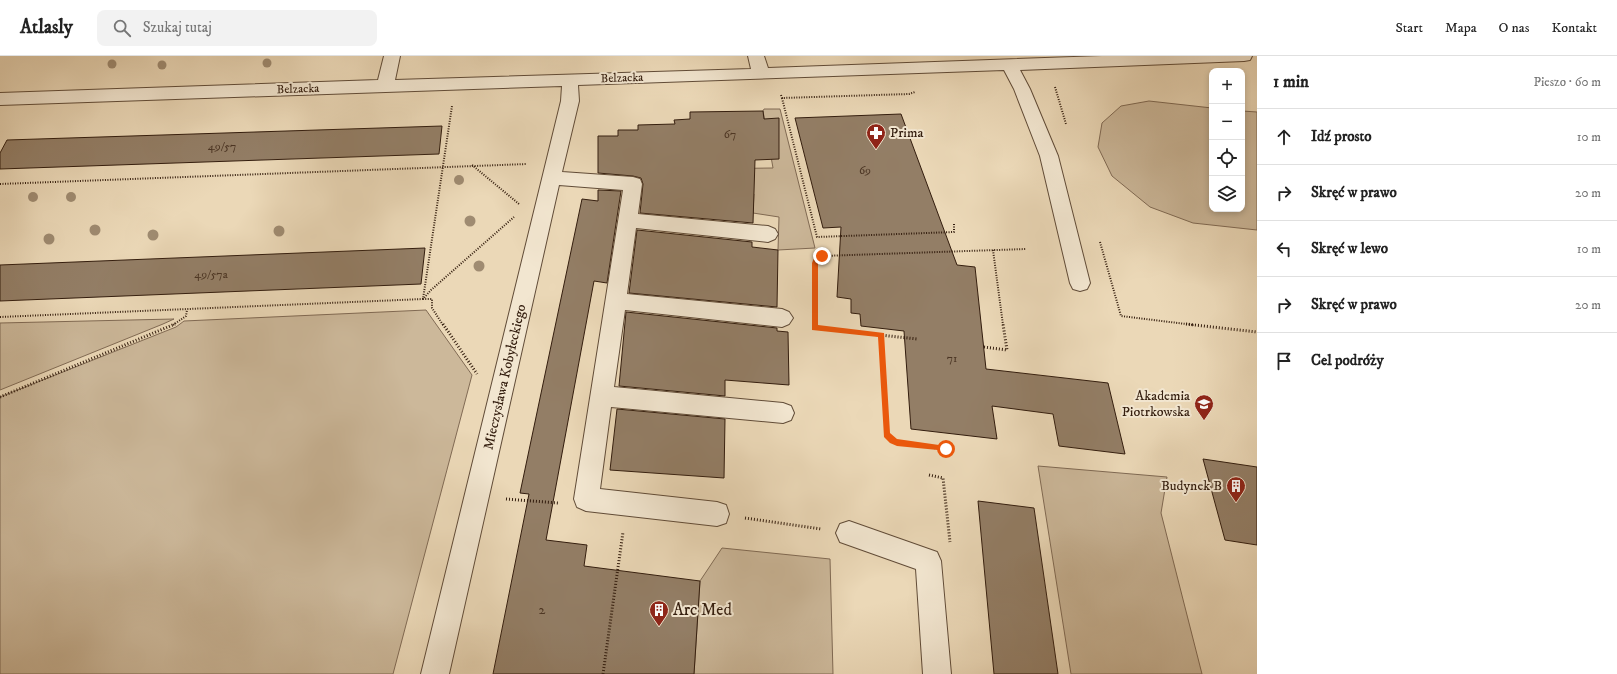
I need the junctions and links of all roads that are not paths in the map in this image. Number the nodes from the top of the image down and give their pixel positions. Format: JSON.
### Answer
{"nodes":[{"id":1,"x":392,"y":56,"type":"edge"},
{"id":2,"x":756,"y":56,"type":"edge"},
{"id":3,"x":1214,"y":56,"type":"edge"},
{"id":4,"x":1244,"y":56,"type":"edge"},
{"id":5,"x":1009,"y":64,"type":"junction"},
{"id":6,"x":761,"y":74,"type":"junction"},
{"id":7,"x":570,"y":80,"type":"junction"},
{"id":8,"x":386,"y":86,"type":"junction"},
{"id":9,"x":0,"y":99,"type":"edge"},
{"id":10,"x":552,"y":178,"type":"junction"},
{"id":11,"x":627,"y":220,"type":"junction"},
{"id":12,"x":768,"y":234,"type":"dead end"},
{"id":13,"x":1080,"y":283,"type":"dead end"},
{"id":14,"x":616,"y":301,"type":"junction"},
{"id":15,"x":782,"y":318,"type":"dead end"},
{"id":16,"x":601,"y":396,"type":"junction"},
{"id":17,"x":782,"y":414,"type":"dead end"},
{"id":18,"x":717,"y":514,"type":"road end"},
{"id":19,"x":849,"y":533,"type":"road end"},
{"id":20,"x":436,"y":674,"type":"edge"},
{"id":21,"x":936,"y":674,"type":"edge"}],
"edges":[{"from":1,"to":8,"type":"street"},
{"from":2,"to":6,"type":"street"},
{"from":3,"to":4,"type":"street","name":"Belzacka"},
{"from":3,"to":5,"type":"street","name":"Belzacka"},
{"from":5,"to":6,"type":"street","name":"Belzacka"},
{"from":5,"to":13,"type":"street"},
{"from":6,"to":7,"type":"street","name":"Belzacka"},
{"from":7,"to":8,"type":"street","name":"Belzacka"},
{"from":7,"to":10,"type":"street","name":"Mieczysława Kobyłeckiego"},
{"from":8,"to":9,"type":"street","name":"Belzacka"},
{"from":10,"to":11,"type":"street"},
{"from":10,"to":20,"type":"street","name":"Mieczysława Kobyłeckiego"},
{"from":11,"to":12,"type":"street"},
{"from":11,"to":14,"type":"street"},
{"from":14,"to":15,"type":"street"},
{"from":14,"to":16,"type":"street"},
{"from":16,"to":17,"type":"street"},
{"from":16,"to":18,"type":"street"},
{"from":19,"to":21,"type":"street"}]}
